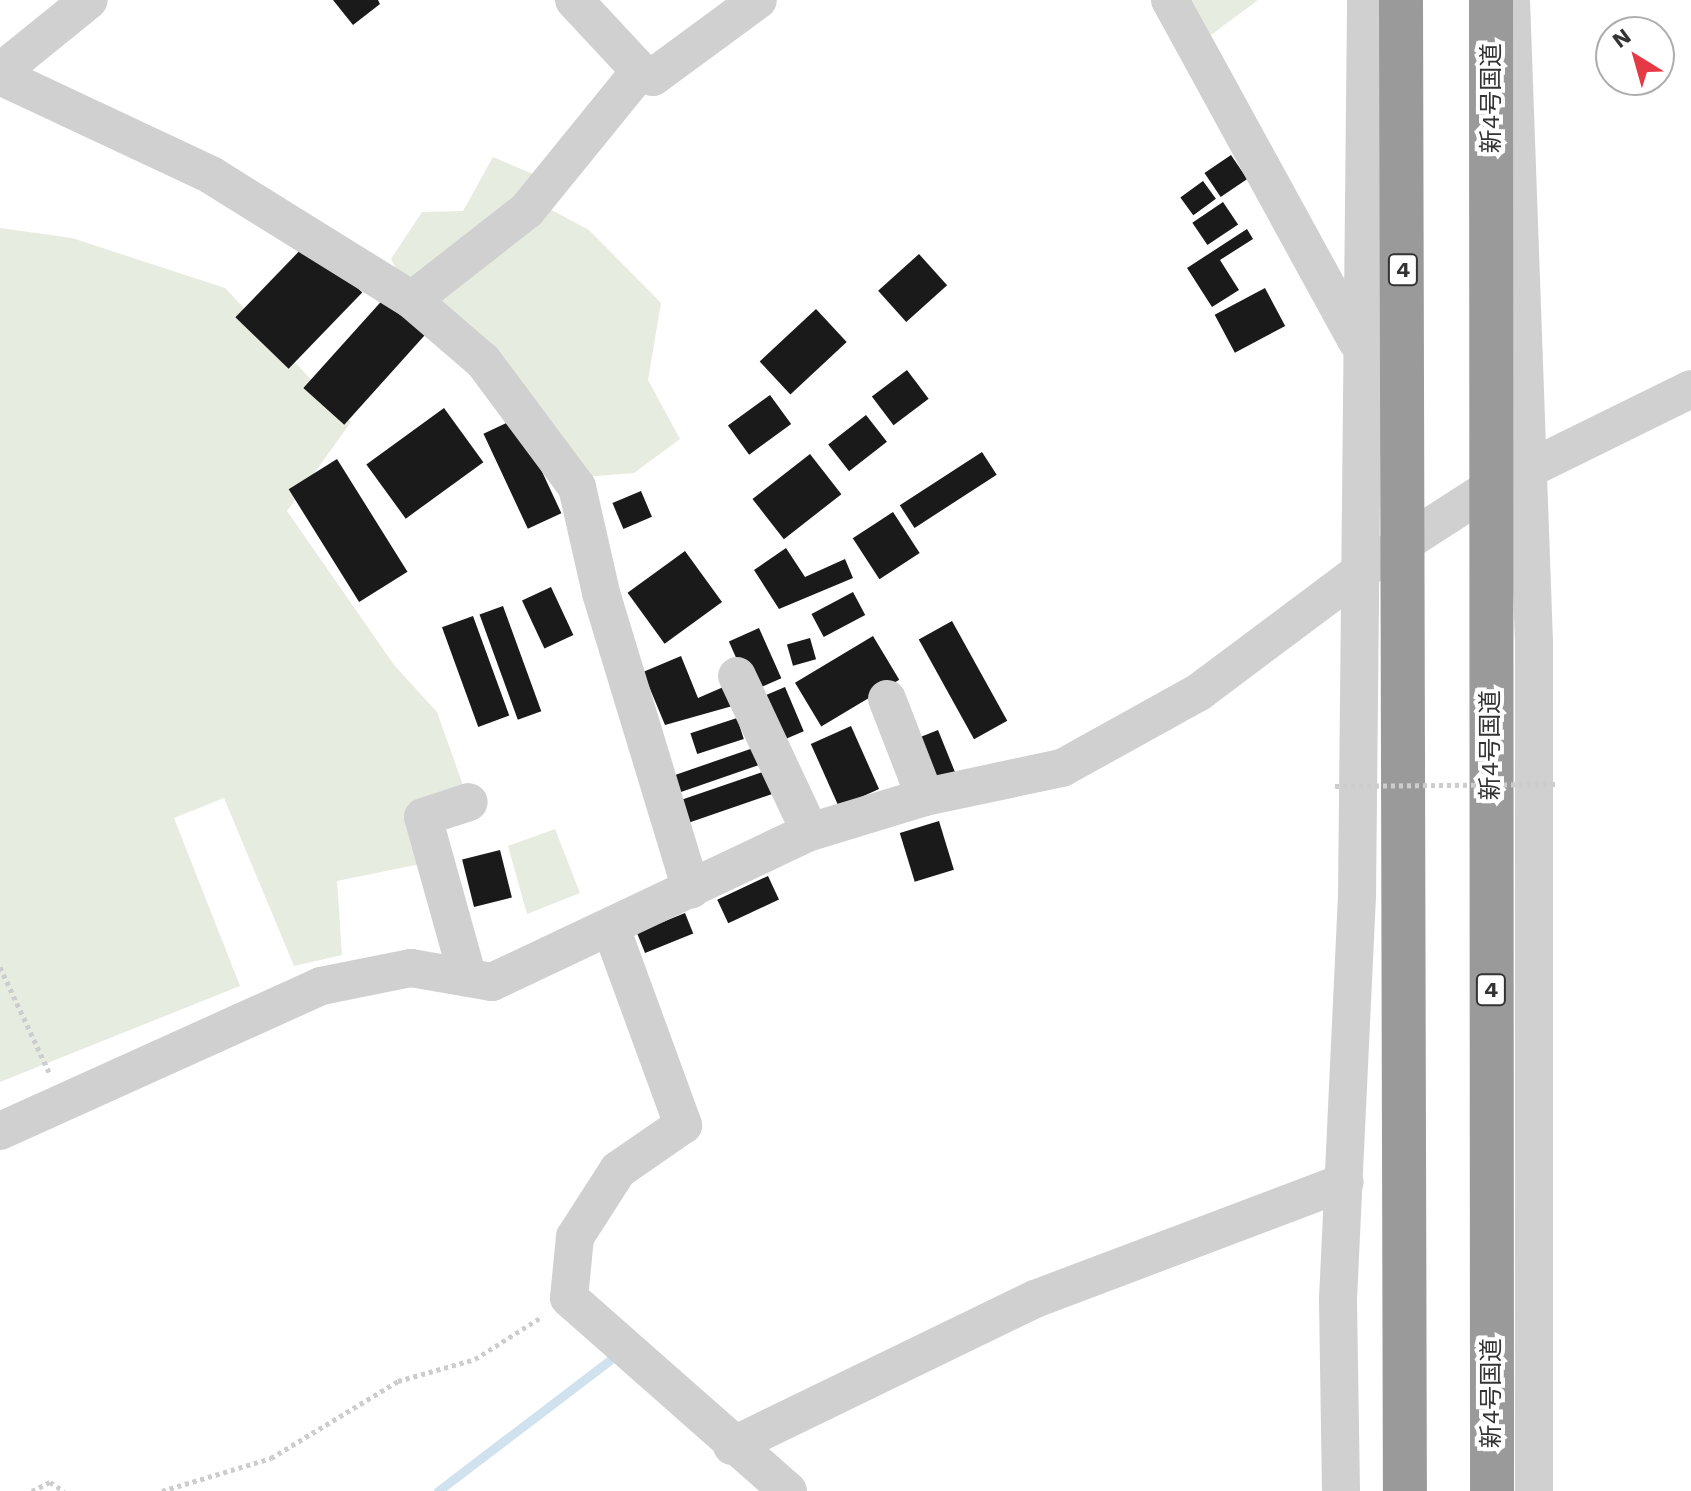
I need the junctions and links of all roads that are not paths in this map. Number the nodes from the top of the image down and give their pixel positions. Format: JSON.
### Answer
{"nodes":[{"id":1,"x":89,"y":0,"type":"edge"},
{"id":2,"x":574,"y":0,"type":"edge"},
{"id":3,"x":758,"y":0,"type":"edge"},
{"id":4,"x":1170,"y":0,"type":"edge"},
{"id":5,"x":1366,"y":0,"type":"edge"},
{"id":6,"x":1401,"y":0,"type":"edge"},
{"id":7,"x":1491,"y":0,"type":"edge"},
{"id":8,"x":1511,"y":0,"type":"edge"},
{"id":9,"x":640,"y":71,"type":"junction"},
{"id":10,"x":0,"y":74,"type":"edge"},
{"id":11,"x":412,"y":300,"type":"junction"},
{"id":12,"x":1359,"y":345,"type":"junction"},
{"id":13,"x":1691,"y":389,"type":"edge"},
{"id":14,"x":1530,"y":466,"type":"junction"},
{"id":15,"x":1490,"y":488,"type":"junction"},
{"id":16,"x":1404,"y":541,"type":"junction"},
{"id":17,"x":1361,"y":571,"type":"junction"},
{"id":18,"x":737,"y":676,"type":"dead end"},
{"id":19,"x":887,"y":699,"type":"dead end"},
{"id":20,"x":925,"y":797,"type":"junction"},
{"id":21,"x":469,"y":802,"type":"dead end"},
{"id":22,"x":810,"y":832,"type":"junction"},
{"id":23,"x":691,"y":890,"type":"junction"},
{"id":24,"x":611,"y":928,"type":"junction"},
{"id":25,"x":468,"y":978,"type":"junction"},
{"id":26,"x":0,"y":1131,"type":"edge"},
{"id":27,"x":1345,"y":1182,"type":"junction"},
{"id":28,"x":732,"y":1446,"type":"junction"},
{"id":29,"x":788,"y":1491,"type":"edge"},
{"id":30,"x":1341,"y":1491,"type":"edge"},
{"id":31,"x":1405,"y":1491,"type":"edge"},
{"id":32,"x":1492,"y":1491,"type":"edge"},
{"id":33,"x":1534,"y":1491,"type":"edge"}],
"edges":[{"from":1,"to":10,"type":"street"},
{"from":2,"to":9,"type":"street"},
{"from":3,"to":9,"type":"street"},
{"from":4,"to":12,"type":"street"},
{"from":5,"to":12,"type":"street"},
{"from":6,"to":16,"type":"highway","number":"4"},
{"from":7,"to":15,"type":"highway","name":"新4号国道","number":"4"},
{"from":8,"to":14,"type":"street"},
{"from":9,"to":11,"type":"street"},
{"from":10,"to":11,"type":"street"},
{"from":11,"to":23,"type":"street"},
{"from":12,"to":17,"type":"street"},
{"from":13,"to":14,"type":"street"},
{"from":14,"to":15,"type":"street"},
{"from":14,"to":33,"type":"street"},
{"from":15,"to":16,"type":"street"},
{"from":15,"to":32,"type":"highway","name":"新4号国道","number":"4"},
{"from":16,"to":17,"type":"street"},
{"from":16,"to":31,"type":"highway","number":"4"},
{"from":17,"to":20,"type":"street"},
{"from":17,"to":27,"type":"street"},
{"from":18,"to":22,"type":"street"},
{"from":19,"to":20,"type":"street"},
{"from":20,"to":22,"type":"street"},
{"from":21,"to":25,"type":"street"},
{"from":22,"to":23,"type":"street"},
{"from":23,"to":24,"type":"street"},
{"from":24,"to":25,"type":"street"},
{"from":24,"to":28,"type":"street"},
{"from":25,"to":26,"type":"street"},
{"from":27,"to":28,"type":"street"},
{"from":27,"to":30,"type":"street"},
{"from":28,"to":29,"type":"street"}]}
